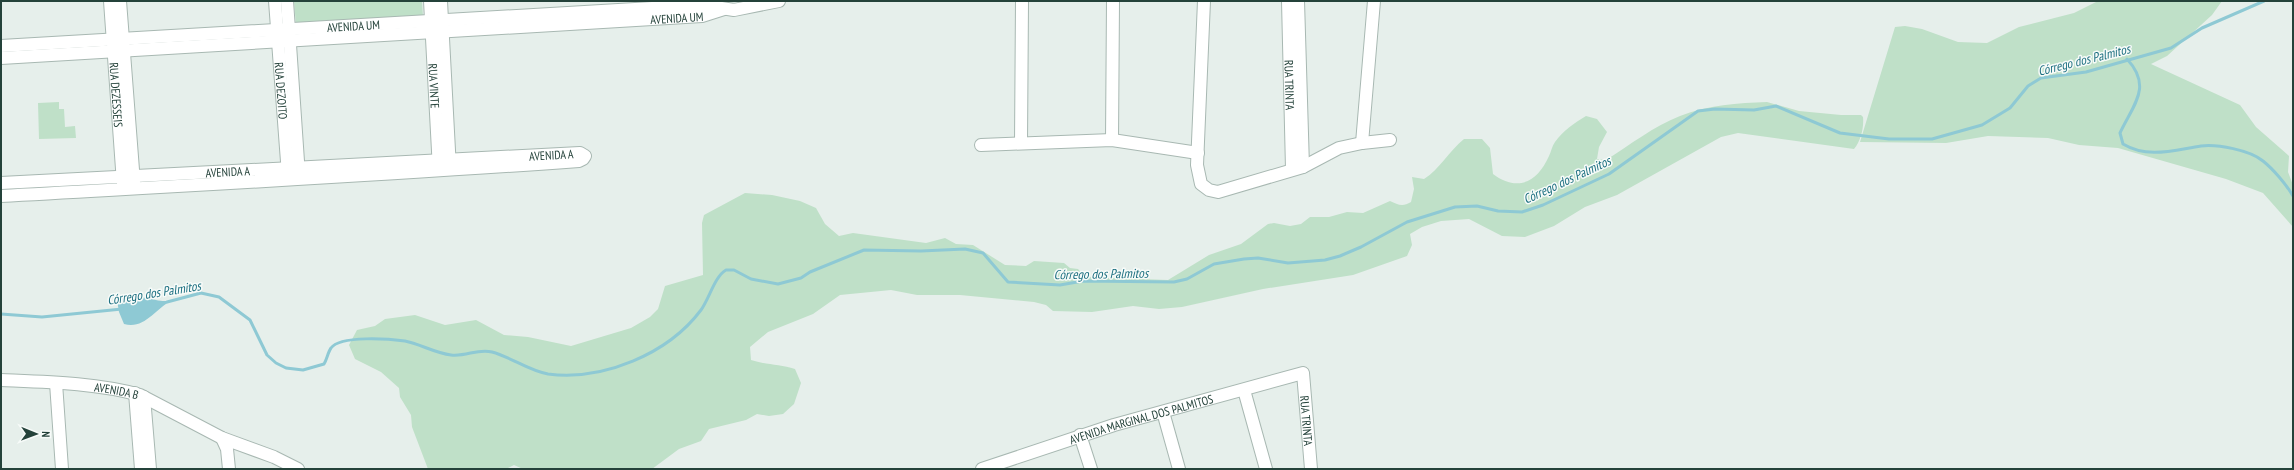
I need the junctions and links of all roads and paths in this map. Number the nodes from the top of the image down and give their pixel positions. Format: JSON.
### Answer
{"nodes":[{"id":1,"x":110,"y":1,"type":"edge"},
{"id":2,"x":120,"y":1,"type":"edge"},
{"id":3,"x":276,"y":1,"type":"edge"},
{"id":4,"x":287,"y":1,"type":"edge"},
{"id":5,"x":430,"y":1,"type":"edge"},
{"id":6,"x":441,"y":1,"type":"edge"},
{"id":7,"x":779,"y":1,"type":"edge"},
{"id":8,"x":1022,"y":1,"type":"edge"},
{"id":9,"x":1113,"y":1,"type":"edge"},
{"id":10,"x":1204,"y":1,"type":"edge"},
{"id":11,"x":1288,"y":1,"type":"edge"},
{"id":12,"x":1298,"y":1,"type":"edge"},
{"id":13,"x":1374,"y":1,"type":"edge"},
{"id":14,"x":609,"y":11,"type":"edge"},
{"id":15,"x":437,"y":27,"type":"junction"},
{"id":16,"x":284,"y":37,"type":"junction"},
{"id":17,"x":1,"y":46,"type":"edge"},
{"id":18,"x":118,"y":46,"type":"junction"},
{"id":19,"x":1,"y":58,"type":"edge"},
{"id":20,"x":1112,"y":140,"type":"junction"},
{"id":21,"x":1390,"y":140,"type":"dead end"},
{"id":22,"x":1021,"y":143,"type":"junction"},
{"id":23,"x":1362,"y":143,"type":"junction"},
{"id":24,"x":981,"y":145,"type":"dead end"},
{"id":25,"x":1198,"y":153,"type":"junction"},
{"id":26,"x":445,"y":166,"type":"junction"},
{"id":27,"x":1297,"y":168,"type":"junction"},
{"id":28,"x":293,"y":174,"type":"junction"},
{"id":29,"x":129,"y":182,"type":"junction"},
{"id":30,"x":1,"y":183,"type":"edge"},
{"id":31,"x":1,"y":196,"type":"edge"},
{"id":32,"x":1303,"y":373,"type":"joint"},
{"id":33,"x":1,"y":380,"type":"edge"},
{"id":34,"x":56,"y":383,"type":"junction"},
{"id":35,"x":1244,"y":390,"type":"junction"},
{"id":36,"x":140,"y":395,"type":"junction"},
{"id":37,"x":1163,"y":412,"type":"junction"},
{"id":38,"x":1080,"y":435,"type":"junction"},
{"id":39,"x":222,"y":438,"type":"junction"},
{"id":40,"x":1007,"y":464,"type":"edge"},
{"id":41,"x":62,"y":469,"type":"edge"},
{"id":42,"x":141,"y":469,"type":"edge"},
{"id":43,"x":150,"y":469,"type":"edge"},
{"id":44,"x":229,"y":469,"type":"edge"},
{"id":45,"x":298,"y":469,"type":"edge"},
{"id":46,"x":984,"y":469,"type":"edge"},
{"id":47,"x":1091,"y":469,"type":"edge"},
{"id":48,"x":1179,"y":469,"type":"edge"},
{"id":49,"x":1266,"y":469,"type":"edge"},
{"id":50,"x":1311,"y":469,"type":"edge"}],
"edges":[{"from":1,"to":18,"type":"street","name":"RUA DEZESSEIS"},
{"from":2,"to":18,"type":"street","name":"RUA DEZESSEIS"},
{"from":3,"to":16,"type":"street","name":"RUA DEZOITO"},
{"from":4,"to":16,"type":"street","name":"RUA DEZOITO"},
{"from":5,"to":15,"type":"street","name":"RUA VINTE"},
{"from":6,"to":15,"type":"street","name":"RUA VINTE"},
{"from":7,"to":14,"type":"street","name":"AVENIDA UM"},
{"from":8,"to":22,"type":"street"},
{"from":9,"to":20,"type":"street"},
{"from":10,"to":25,"type":"street"},
{"from":11,"to":27,"type":"street","name":"RUA TRINTA"},
{"from":12,"to":27,"type":"street","name":"RUA TRINTA"},
{"from":13,"to":23,"type":"street"},
{"from":14,"to":15,"type":"street","name":"AVENIDA UM"},
{"from":15,"to":16,"type":"street","name":"AVENIDA UM"},
{"from":15,"to":26,"type":"street","name":"RUA VINTE"},
{"from":16,"to":18,"type":"street","name":"AVENIDA UM"},
{"from":16,"to":28,"type":"street","name":"RUA DEZOITO"},
{"from":17,"to":18,"type":"street","name":"AVENIDA UM"},
{"from":18,"to":19,"type":"street","name":"AVENIDA UM"},
{"from":18,"to":29,"type":"street","name":"RUA DEZESSEIS"},
{"from":20,"to":22,"type":"street"},
{"from":20,"to":25,"type":"street"},
{"from":21,"to":23,"type":"street"},
{"from":22,"to":24,"type":"street"},
{"from":23,"to":27,"type":"street"},
{"from":25,"to":27,"type":"street"},
{"from":26,"to":26,"type":"street","name":"AVENIDA A"},
{"from":26,"to":28,"type":"street","name":"AVENIDA A"},
{"from":28,"to":29,"type":"street","name":"AVENIDA A"},
{"from":29,"to":30,"type":"street","name":"AVENIDA A"},
{"from":29,"to":31,"type":"street","name":"AVENIDA A"},
{"from":32,"to":35,"type":"street","name":"AVENIDA MARGINAL DOS PALMITOS"},
{"from":32,"to":50,"type":"street","name":"RUA TRINTA"},
{"from":33,"to":34,"type":"street","name":"AVENIDA B"},
{"from":34,"to":36,"type":"street","name":"AVENIDA B"},
{"from":34,"to":41,"type":"street"},
{"from":35,"to":37,"type":"street","name":"AVENIDA MARGINAL DOS PALMITOS"},
{"from":35,"to":49,"type":"street"},
{"from":36,"to":39,"type":"street","name":"AVENIDA B"},
{"from":36,"to":42,"type":"street"},
{"from":36,"to":43,"type":"street"},
{"from":37,"to":38,"type":"street","name":"AVENIDA MARGINAL DOS PALMITOS"},
{"from":37,"to":48,"type":"street"},
{"from":38,"to":40,"type":"street","name":"AVENIDA MARGINAL DOS PALMITOS"},
{"from":38,"to":47,"type":"street"},
{"from":39,"to":44,"type":"street"},
{"from":39,"to":45,"type":"street"},
{"from":40,"to":46,"type":"street","name":"AVENIDA MARGINAL DOS PALMITOS"}]}
